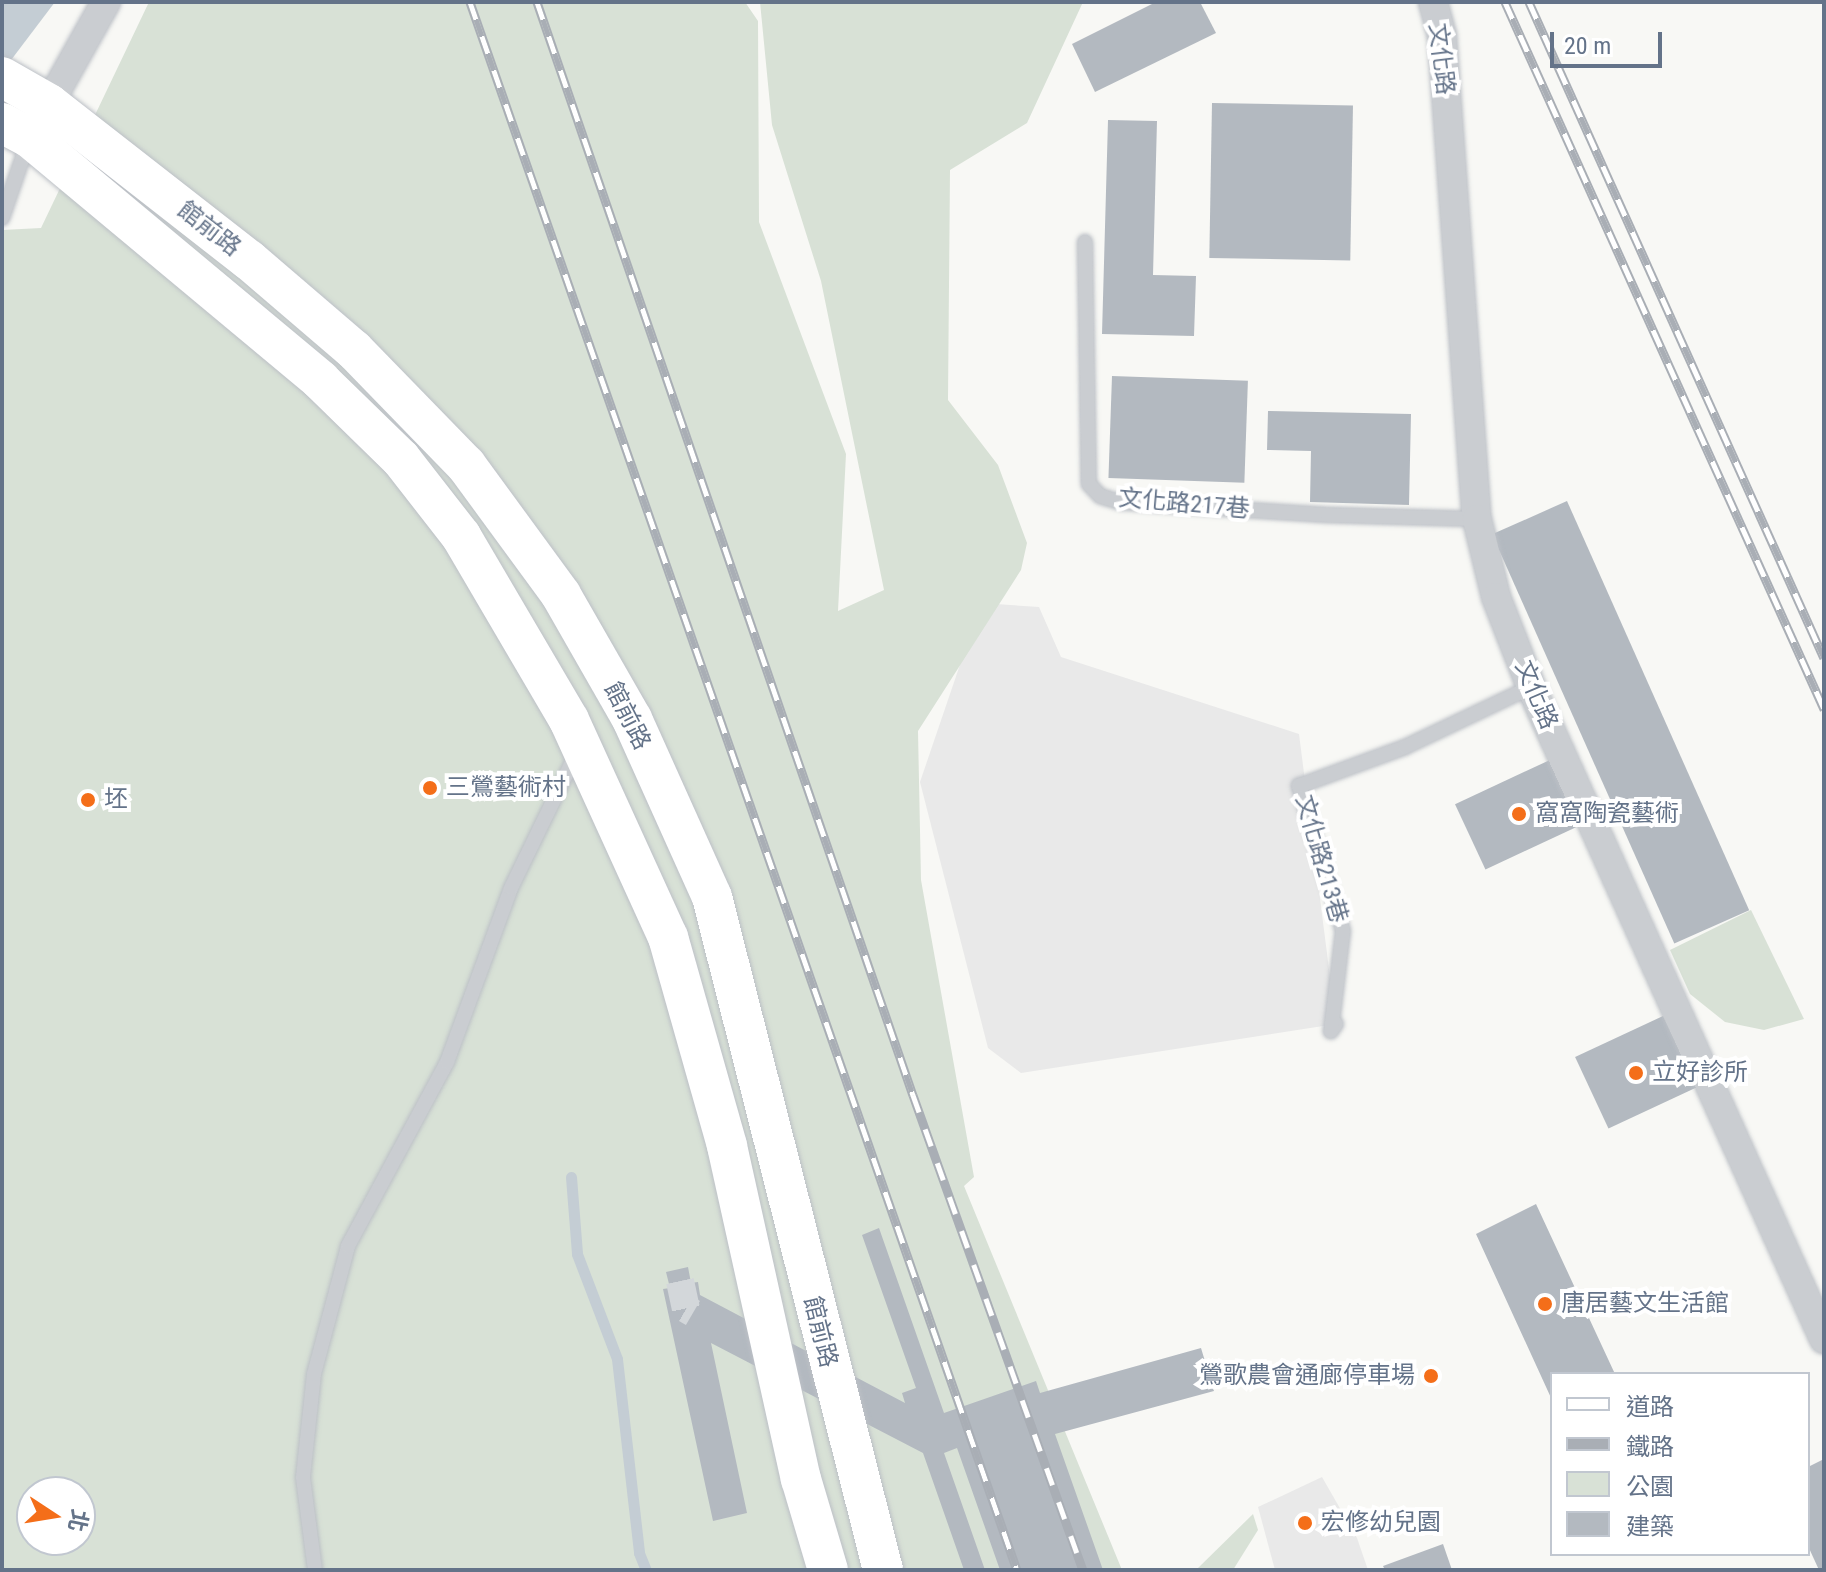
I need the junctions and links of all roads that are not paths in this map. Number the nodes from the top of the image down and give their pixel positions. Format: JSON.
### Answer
{"nodes":[{"id":1,"x":106,"y":2,"type":"edge"},
{"id":2,"x":1433,"y":2,"type":"edge"},
{"id":3,"x":7,"y":80,"type":"edge"},
{"id":4,"x":49,"y":104,"type":"junction"},
{"id":5,"x":16,"y":131,"type":"edge"},
{"id":6,"x":2,"y":218,"type":"edge"},
{"id":7,"x":1085,"y":242,"type":"dead end"},
{"id":8,"x":1477,"y":519,"type":"junction"},
{"id":9,"x":1531,"y":687,"type":"junction"},
{"id":10,"x":580,"y":744,"type":"junction"},
{"id":11,"x":1336,"y":1024,"type":"dead end"},
{"id":12,"x":1824,"y":1339,"type":"edge"},
{"id":13,"x":315,"y":1570,"type":"edge"},
{"id":14,"x":828,"y":1570,"type":"edge"},
{"id":15,"x":883,"y":1570,"type":"edge"}],
"edges":[{"from":1,"to":4,"type":"street"},
{"from":2,"to":8,"type":"street","name":"文化路"},
{"from":3,"to":4,"type":"street","name":"館前路"},
{"from":4,"to":5,"type":"street"},
{"from":4,"to":15,"type":"street","name":"館前路"},
{"from":5,"to":6,"type":"lane"},
{"from":5,"to":10,"type":"street","name":"館前路"},
{"from":7,"to":8,"type":"lane","name":"文化路217巷"},
{"from":8,"to":9,"type":"street","name":"文化路"},
{"from":9,"to":11,"type":"lane","name":"文化路213巷"},
{"from":9,"to":12,"type":"street","name":"文化路"},
{"from":10,"to":13,"type":"lane"},
{"from":10,"to":14,"type":"street","name":"館前路"}]}
